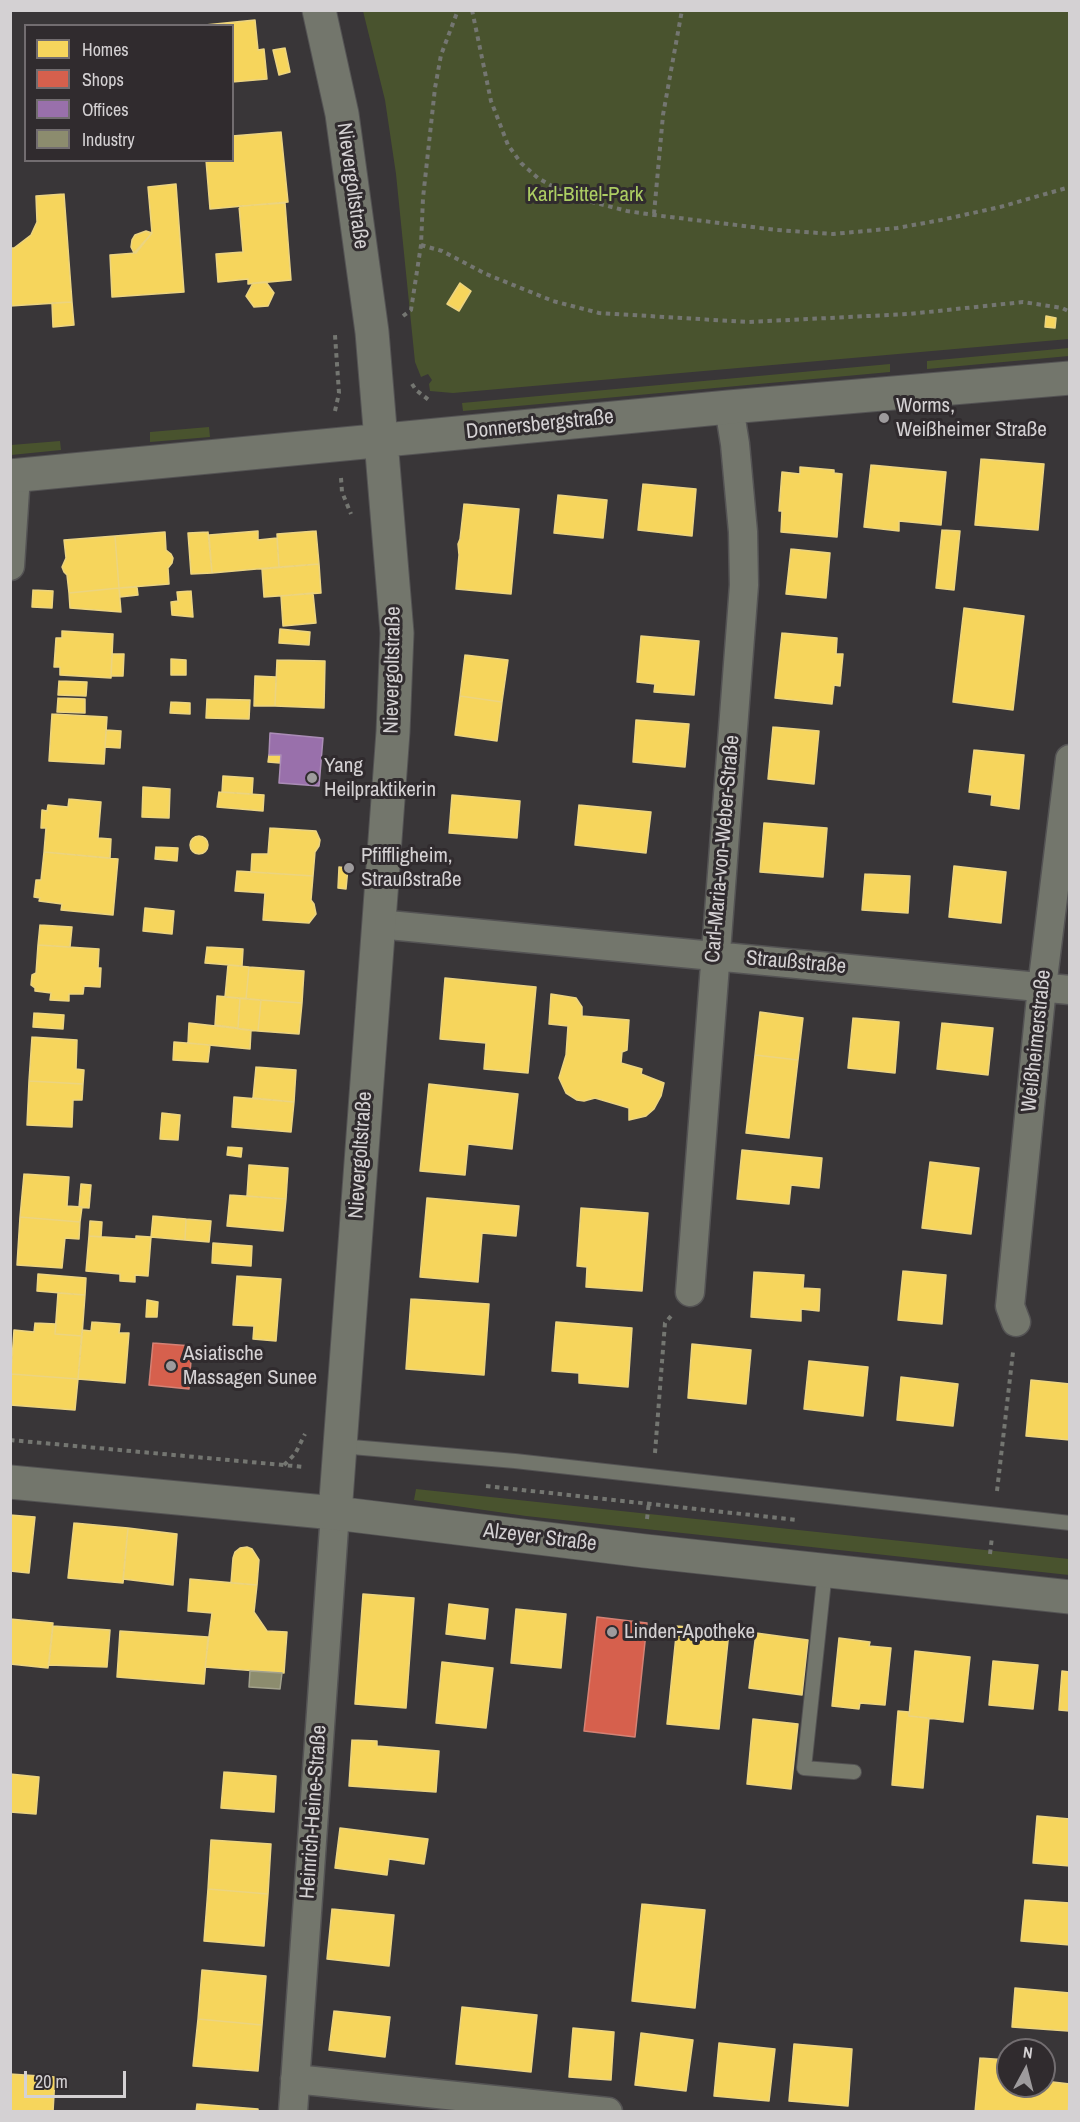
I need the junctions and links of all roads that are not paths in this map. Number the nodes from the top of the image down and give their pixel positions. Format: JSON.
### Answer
{"nodes":[{"id":1,"x":319,"y":10,"type":"edge"},
{"id":2,"x":1070,"y":378,"type":"edge"},
{"id":3,"x":729,"y":407,"type":"junction"},
{"id":4,"x":382,"y":440,"type":"junction"},
{"id":5,"x":13,"y":476,"type":"edge"},
{"id":6,"x":10,"y":566,"type":"edge"},
{"id":7,"x":1070,"y":759,"type":"edge"},
{"id":8,"x":378,"y":924,"type":"junction"},
{"id":9,"x":714,"y":956,"type":"junction"},
{"id":10,"x":1056,"y":988,"type":"edge"},
{"id":11,"x":690,"y":1292,"type":"road end"},
{"id":12,"x":1016,"y":1322,"type":"road end"},
{"id":13,"x":340,"y":1446,"type":"junction"},
{"id":14,"x":10,"y":1482,"type":"edge"},
{"id":15,"x":335,"y":1513,"type":"junction"},
{"id":16,"x":1070,"y":1523,"type":"edge"},
{"id":17,"x":825,"y":1571,"type":"junction"},
{"id":18,"x":1070,"y":1597,"type":"edge"},
{"id":19,"x":854,"y":1772,"type":"dead end"},
{"id":20,"x":295,"y":2079,"type":"junction"},
{"id":21,"x":292,"y":2112,"type":"edge"},
{"id":22,"x":608,"y":2112,"type":"edge"}],
"edges":[{"from":1,"to":4,"type":"street","name":"Nievergoltstraße"},
{"from":2,"to":3,"type":"street","name":"Donnersbergstraße"},
{"from":3,"to":4,"type":"street","name":"Donnersbergstraße"},
{"from":3,"to":9,"type":"street","name":"Carl-Maria-von-Weber-Straße"},
{"from":4,"to":5,"type":"street","name":"Donnersbergstraße"},
{"from":4,"to":8,"type":"street","name":"Nievergoltstraße"},
{"from":5,"to":6,"type":"street"},
{"from":7,"to":10,"type":"street","name":"Weißheimerstraße"},
{"from":8,"to":9,"type":"street","name":"Straußstraße"},
{"from":8,"to":13,"type":"street","name":"Nievergoltstraße"},
{"from":9,"to":10,"type":"street","name":"Straußstraße"},
{"from":9,"to":11,"type":"street","name":"Carl-Maria-von-Weber-Straße"},
{"from":10,"to":12,"type":"street","name":"Weißheimerstraße"},
{"from":13,"to":15,"type":"street","name":"Nievergoltstraße"},
{"from":13,"to":16,"type":"lane"},
{"from":14,"to":15,"type":"street","name":"Alzeyer Straße"},
{"from":15,"to":17,"type":"street","name":"Alzeyer Straße"},
{"from":15,"to":20,"type":"street","name":"Heinrich-Heine-Straße"},
{"from":17,"to":18,"type":"street","name":"Alzeyer Straße"},
{"from":17,"to":19,"type":"lane"},
{"from":20,"to":21,"type":"street","name":"Heinrich-Heine-Straße"},
{"from":20,"to":22,"type":"street"}]}
